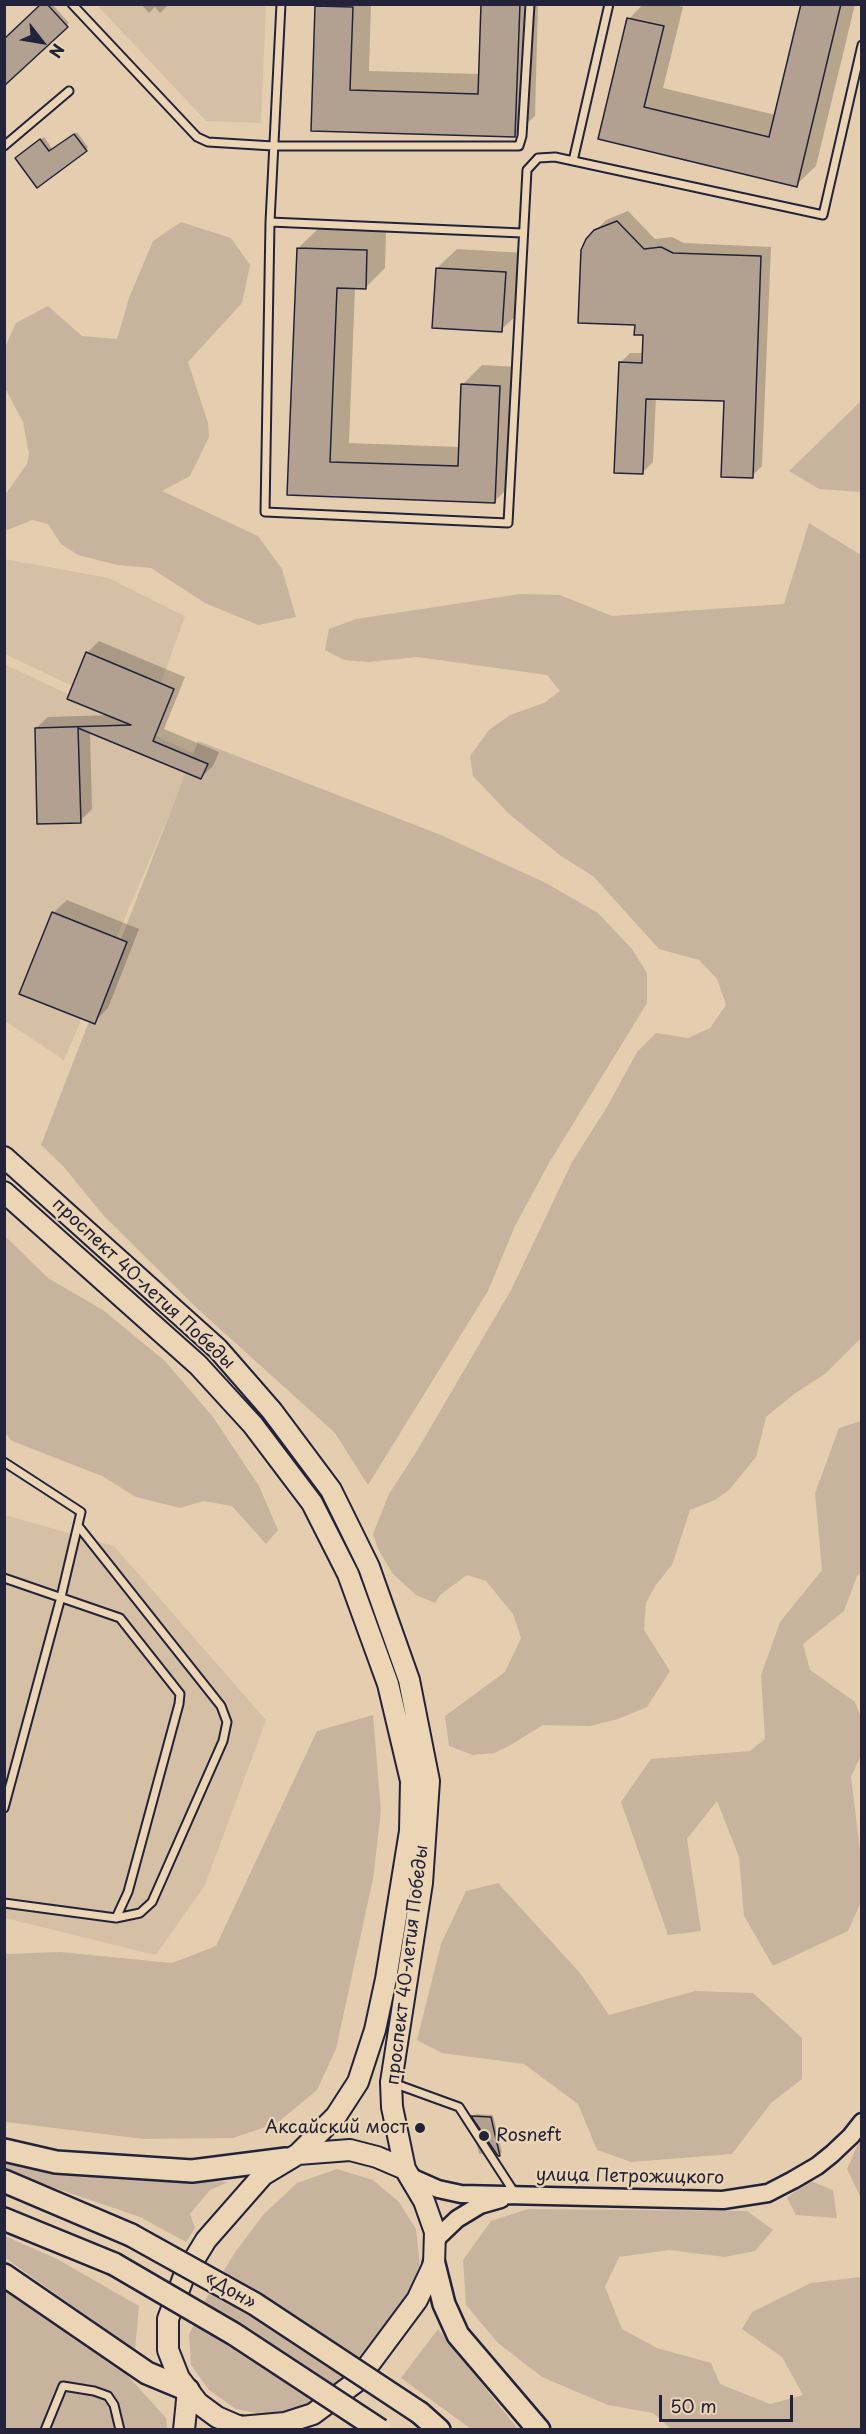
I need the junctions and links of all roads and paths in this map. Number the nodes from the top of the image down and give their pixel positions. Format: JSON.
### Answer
{"nodes":[{"id":1,"x":72,"y":4,"type":"edge"},
{"id":2,"x":281,"y":4,"type":"edge"},
{"id":3,"x":530,"y":4,"type":"edge"},
{"id":4,"x":609,"y":4,"type":"edge"},
{"id":5,"x":861,"y":45,"type":"edge"},
{"id":6,"x":69,"y":91,"type":"dead end"},
{"id":7,"x":4,"y":146,"type":"edge"},
{"id":8,"x":273,"y":146,"type":"junction"},
{"id":9,"x":573,"y":160,"type":"junction"},
{"id":10,"x":270,"y":222,"type":"junction"},
{"id":11,"x":522,"y":233,"type":"junction"},
{"id":12,"x":4,"y":1157,"type":"edge"},
{"id":13,"x":4,"y":1192,"type":"edge"},
{"id":14,"x":4,"y":1462,"type":"edge"},
{"id":15,"x":79,"y":1527,"type":"junction"},
{"id":16,"x":4,"y":1578,"type":"edge"},
{"id":17,"x":61,"y":1597,"type":"junction"},
{"id":18,"x":4,"y":1808,"type":"edge"},
{"id":19,"x":4,"y":1903,"type":"edge"},
{"id":20,"x":116,"y":1918,"type":"junction"},
{"id":21,"x":391,"y":2082,"type":"junction"},
{"id":22,"x":861,"y":2122,"type":"edge"},
{"id":23,"x":4,"y":2150,"type":"edge"},
{"id":24,"x":292,"y":2157,"type":"junction"},
{"id":25,"x":408,"y":2173,"type":"junction"},
{"id":26,"x":4,"y":2181,"type":"edge"},
{"id":27,"x":516,"y":2194,"type":"junction"},
{"id":28,"x":4,"y":2219,"type":"edge"},
{"id":29,"x":435,"y":2240,"type":"junction"},
{"id":30,"x":434,"y":2264,"type":"junction"},
{"id":31,"x":4,"y":2275,"type":"edge"},
{"id":32,"x":188,"y":2390,"type":"junction"},
{"id":33,"x":240,"y":2429,"type":"edge"},
{"id":34,"x":45,"y":2430,"type":"edge"},
{"id":35,"x":120,"y":2430,"type":"edge"},
{"id":36,"x":184,"y":2430,"type":"edge"},
{"id":37,"x":380,"y":2430,"type":"edge"},
{"id":38,"x":439,"y":2430,"type":"edge"},
{"id":39,"x":539,"y":2430,"type":"edge"}],
"edges":[{"from":1,"to":8,"type":"lane"},
{"from":2,"to":8,"type":"lane"},
{"from":3,"to":8,"type":"lane"},
{"from":4,"to":9,"type":"lane"},
{"from":5,"to":9,"type":"lane"},
{"from":6,"to":7,"type":"lane"},
{"from":8,"to":10,"type":"lane"},
{"from":9,"to":11,"type":"lane"},
{"from":10,"to":11,"type":"lane"},
{"from":10,"to":11,"type":"lane"},
{"from":12,"to":21,"type":"main road","name":"проспект 40-летия Победы"},
{"from":13,"to":24,"type":"main road","name":"проспект 40-летия Победы"},
{"from":14,"to":15,"type":"lane"},
{"from":15,"to":17,"type":"lane"},
{"from":15,"to":20,"type":"lane"},
{"from":16,"to":17,"type":"lane"},
{"from":17,"to":18,"type":"lane"},
{"from":17,"to":20,"type":"lane"},
{"from":19,"to":20,"type":"lane"},
{"from":21,"to":25,"type":"main road","name":"проспект 40-летия Победы"},
{"from":21,"to":27,"type":"lane"},
{"from":22,"to":27,"type":"street","name":"улица Петрожицкого"},
{"from":23,"to":24,"type":"main road"},
{"from":24,"to":25,"type":"main road"},
{"from":24,"to":32,"type":"main road","name":"проспект 40-летия Победы"},
{"from":25,"to":27,"type":"street","name":"улица Петрожицкого"},
{"from":25,"to":29,"type":"main road","name":"проспект 40-летия Победы"},
{"from":26,"to":38,"type":"main road","name":"«Дон»","bridge":true},
{"from":27,"to":29,"type":"street","name":"улица Петрожицкого"},
{"from":28,"to":37,"type":"main road","name":"«Дон»","bridge":true},
{"from":29,"to":30,"type":"main road","name":"проспект 40-летия Победы"},
{"from":30,"to":33,"type":"main road"},
{"from":30,"to":39,"type":"main road"},
{"from":31,"to":32,"type":"main road"},
{"from":32,"to":33,"type":"main road","name":"проспект 40-летия Победы"},
{"from":32,"to":36,"type":"main road"},
{"from":34,"to":35,"type":"lane"}]}
